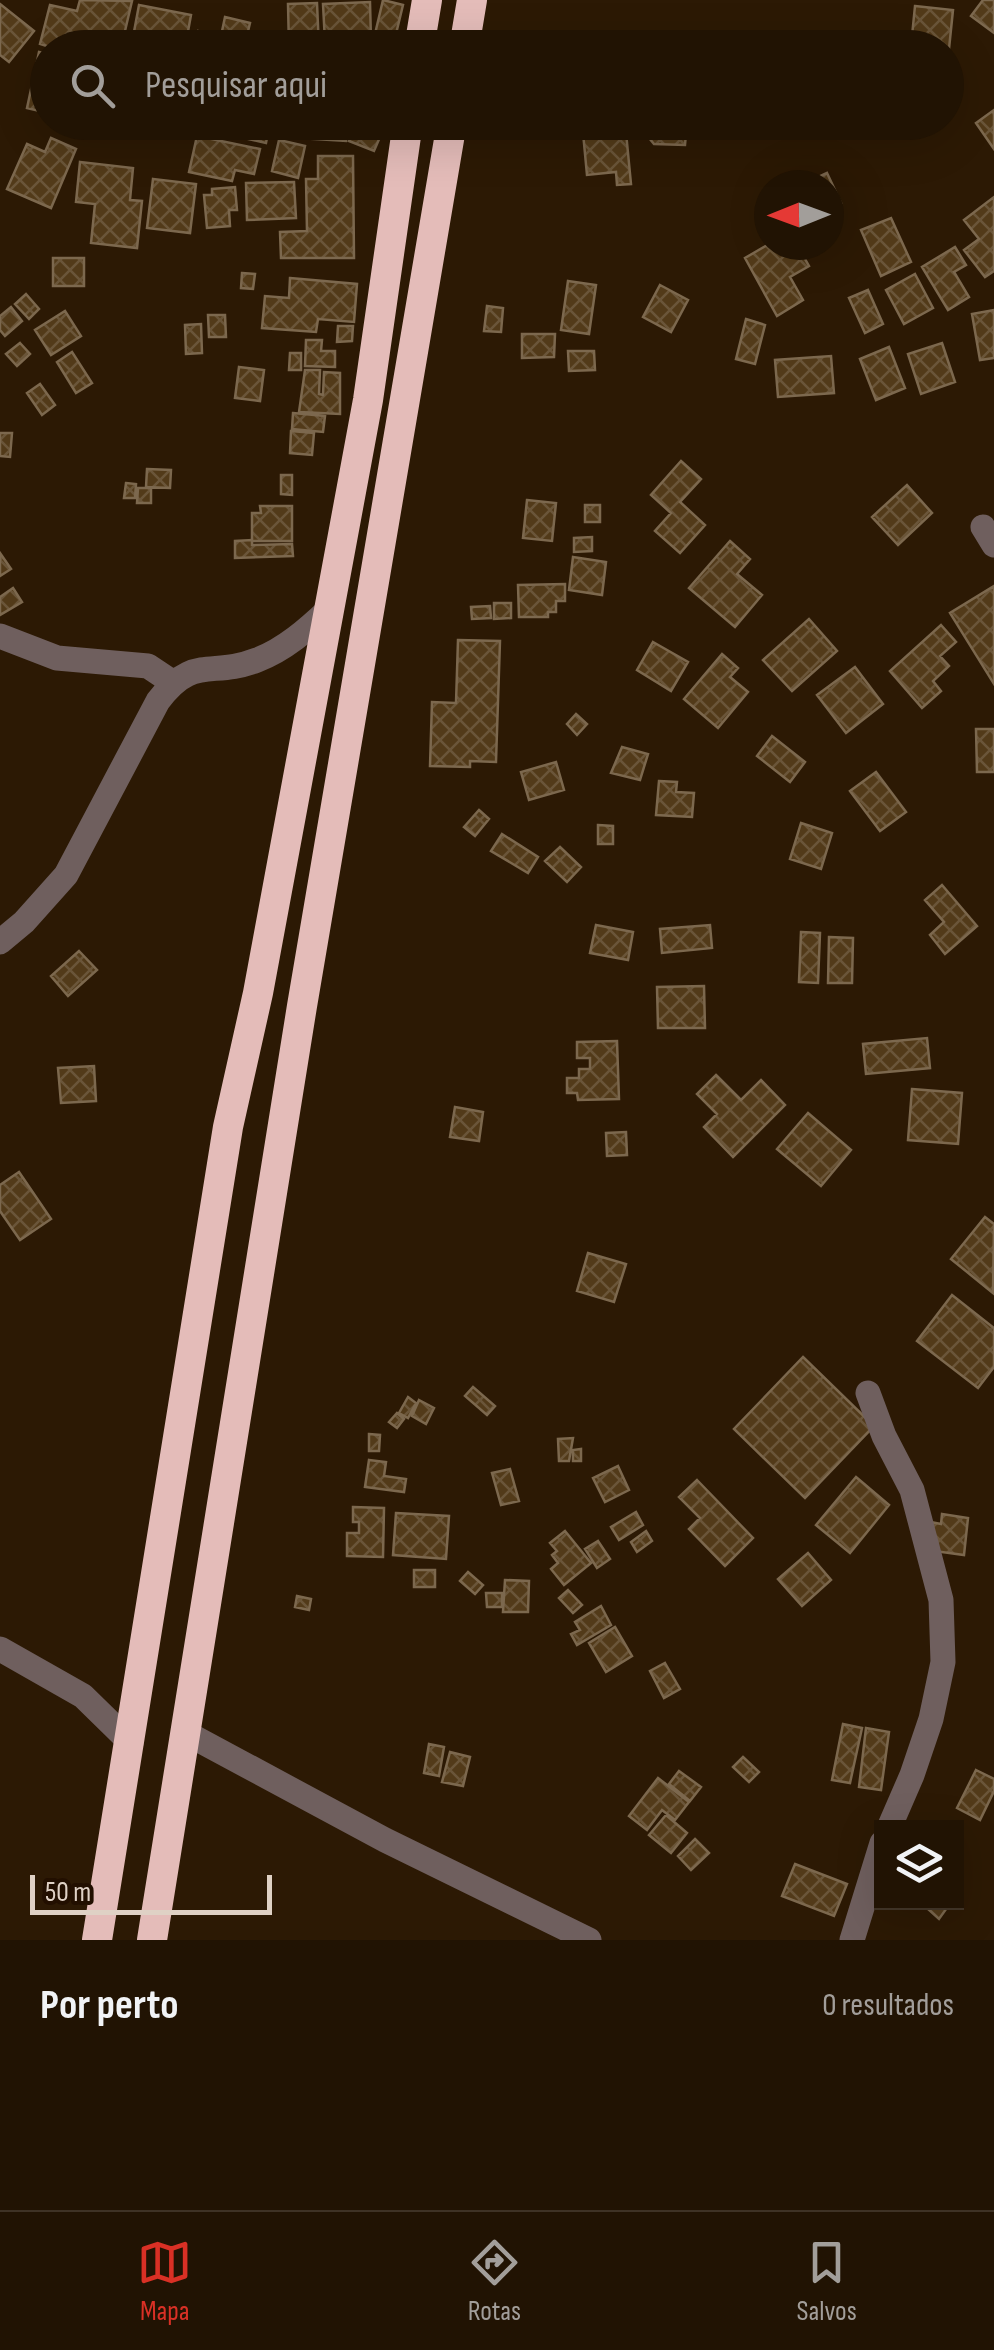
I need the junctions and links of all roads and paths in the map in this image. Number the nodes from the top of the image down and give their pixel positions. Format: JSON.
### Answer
{"nodes":[{"id":1,"x":427,"y":0,"type":"edge"},
{"id":2,"x":472,"y":0,"type":"edge"},
{"id":3,"x":422,"y":30,"type":"edge"},
{"id":4,"x":467,"y":30,"type":"edge"},
{"id":5,"x":405,"y":140,"type":"edge"},
{"id":6,"x":449,"y":140,"type":"edge"},
{"id":7,"x":329,"y":610,"type":"junction"},
{"id":8,"x":0,"y":636,"type":"edge"},
{"id":9,"x":172,"y":682,"type":"junction"},
{"id":10,"x":0,"y":942,"type":"edge"},
{"id":11,"x":868,"y":1394,"type":"dead end"},
{"id":12,"x":0,"y":1648,"type":"edge"},
{"id":13,"x":186,"y":1733,"type":"junction"},
{"id":14,"x":130,"y":1743,"type":"junction"},
{"id":15,"x":892,"y":1820,"type":"edge"},
{"id":16,"x":874,"y":1869,"type":"edge"},
{"id":17,"x":97,"y":1940,"type":"edge"},
{"id":18,"x":152,"y":1940,"type":"edge"},
{"id":19,"x":589,"y":1940,"type":"edge"},
{"id":20,"x":852,"y":1940,"type":"edge"}],
"edges":[{"from":1,"to":3,"type":"highway"},
{"from":2,"to":4,"type":"highway"},
{"from":5,"to":7,"type":"highway"},
{"from":6,"to":13,"type":"highway"},
{"from":7,"to":9,"type":"street"},
{"from":7,"to":14,"type":"highway"},
{"from":8,"to":9,"type":"street"},
{"from":9,"to":10,"type":"street"},
{"from":11,"to":15,"type":"street"},
{"from":12,"to":14,"type":"street"},
{"from":13,"to":18,"type":"highway"},
{"from":13,"to":19,"type":"street"},
{"from":14,"to":17,"type":"highway"},
{"from":16,"to":20,"type":"street"}]}
